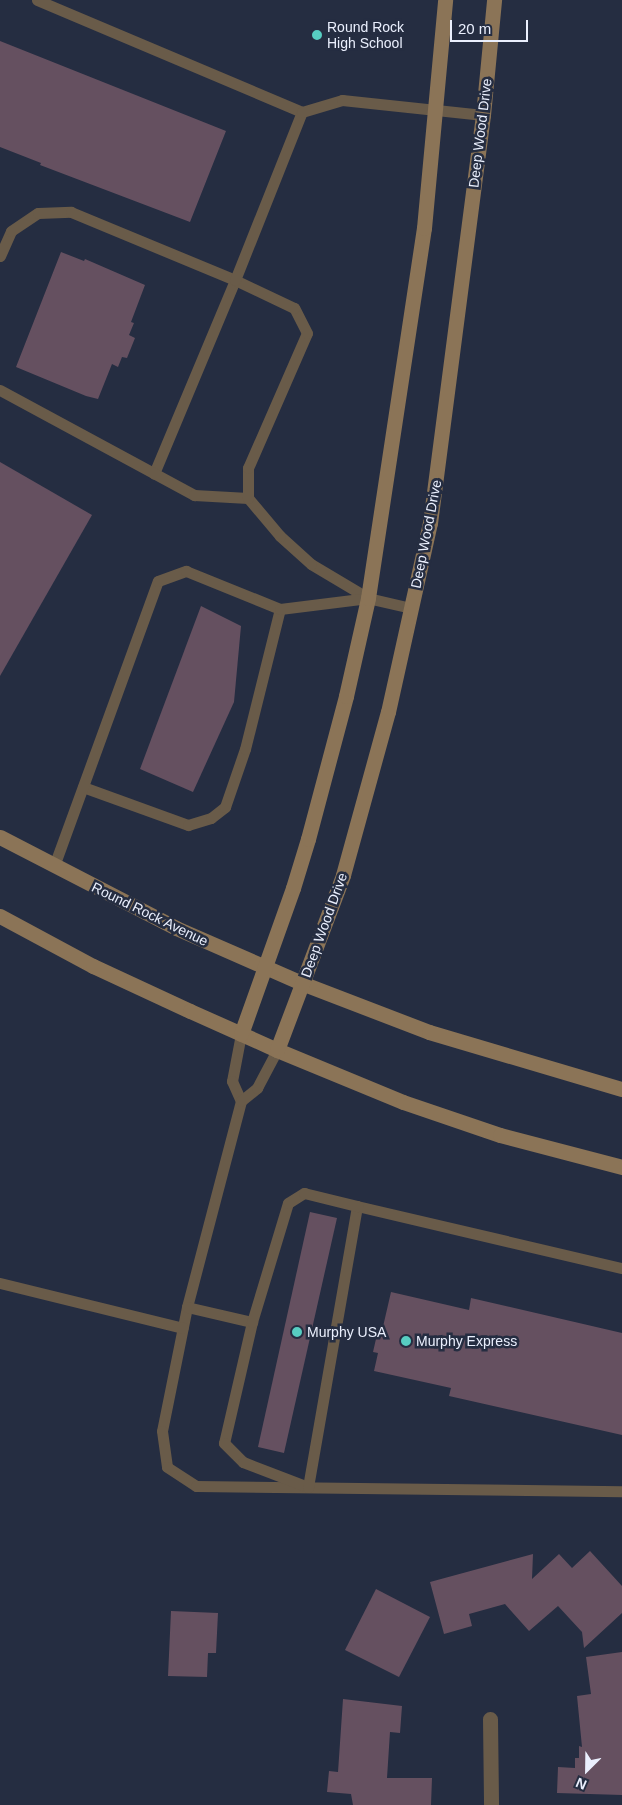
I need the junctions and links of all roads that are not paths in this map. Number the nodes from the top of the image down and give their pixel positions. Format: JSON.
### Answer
{"nodes":[{"id":1,"x":37,"y":0,"type":"edge"},
{"id":2,"x":444,"y":0,"type":"edge"},
{"id":3,"x":494,"y":0,"type":"edge"},
{"id":4,"x":433,"y":110,"type":"junction"},
{"id":5,"x":302,"y":112,"type":"junction"},
{"id":6,"x":483,"y":115,"type":"junction"},
{"id":7,"x":0,"y":256,"type":"edge"},
{"id":8,"x":234,"y":280,"type":"junction"},
{"id":9,"x":0,"y":390,"type":"edge"},
{"id":10,"x":154,"y":474,"type":"junction"},
{"id":11,"x":248,"y":498,"type":"junction"},
{"id":12,"x":368,"y":598,"type":"junction"},
{"id":13,"x":411,"y":608,"type":"junction"},
{"id":14,"x":280,"y":609,"type":"junction"},
{"id":15,"x":83,"y":786,"type":"junction"},
{"id":16,"x":0,"y":836,"type":"edge"},
{"id":17,"x":54,"y":866,"type":"junction"},
{"id":18,"x":0,"y":916,"type":"edge"},
{"id":19,"x":265,"y":968,"type":"junction"},
{"id":20,"x":304,"y":984,"type":"junction"},
{"id":21,"x":241,"y":1034,"type":"junction"},
{"id":22,"x":277,"y":1050,"type":"junction"},
{"id":23,"x":622,"y":1089,"type":"edge"},
{"id":24,"x":240,"y":1101,"type":"junction"},
{"id":25,"x":622,"y":1166,"type":"edge"},
{"id":26,"x":357,"y":1206,"type":"junction"},
{"id":27,"x":622,"y":1268,"type":"edge"},
{"id":28,"x":0,"y":1283,"type":"edge"},
{"id":29,"x":187,"y":1307,"type":"junction"},
{"id":30,"x":252,"y":1322,"type":"junction"},
{"id":31,"x":183,"y":1328,"type":"junction"},
{"id":32,"x":308,"y":1488,"type":"junction"},
{"id":33,"x":622,"y":1491,"type":"edge"},
{"id":34,"x":490,"y":1719,"type":"dead end"},
{"id":35,"x":491,"y":1805,"type":"edge"}],
"edges":[{"from":1,"to":5,"type":"lane"},
{"from":2,"to":4,"type":"street"},
{"from":3,"to":6,"type":"street","name":"Deep Wood Drive"},
{"from":4,"to":5,"type":"lane"},
{"from":4,"to":6,"type":"lane"},
{"from":4,"to":12,"type":"street"},
{"from":5,"to":8,"type":"lane"},
{"from":6,"to":13,"type":"street","name":"Deep Wood Drive"},
{"from":7,"to":8,"type":"lane"},
{"from":8,"to":10,"type":"lane"},
{"from":8,"to":11,"type":"lane"},
{"from":9,"to":10,"type":"lane"},
{"from":10,"to":11,"type":"lane"},
{"from":11,"to":12,"type":"lane"},
{"from":12,"to":13,"type":"lane"},
{"from":12,"to":14,"type":"lane"},
{"from":12,"to":19,"type":"street"},
{"from":13,"to":20,"type":"street","name":"Deep Wood Drive"},
{"from":14,"to":15,"type":"lane"},
{"from":14,"to":15,"type":"lane"},
{"from":15,"to":17,"type":"lane"},
{"from":16,"to":17,"type":"street","name":"Round Rock Avenue"},
{"from":17,"to":19,"type":"street","name":"Round Rock Avenue"},
{"from":18,"to":21,"type":"street"},
{"from":19,"to":20,"type":"street","name":"Round Rock Avenue"},
{"from":19,"to":21,"type":"street"},
{"from":20,"to":22,"type":"street","name":"Deep Wood Drive"},
{"from":20,"to":23,"type":"street","name":"Round Rock Avenue"},
{"from":21,"to":22,"type":"street"},
{"from":21,"to":24,"type":"lane"},
{"from":22,"to":24,"type":"lane"},
{"from":22,"to":25,"type":"street"},
{"from":24,"to":29,"type":"lane"},
{"from":26,"to":27,"type":"lane"},
{"from":26,"to":30,"type":"lane"},
{"from":26,"to":32,"type":"lane"},
{"from":28,"to":31,"type":"lane"},
{"from":29,"to":30,"type":"lane"},
{"from":29,"to":31,"type":"lane"},
{"from":30,"to":32,"type":"lane"},
{"from":31,"to":32,"type":"lane"},
{"from":32,"to":33,"type":"lane"},
{"from":34,"to":35,"type":"street"}]}
